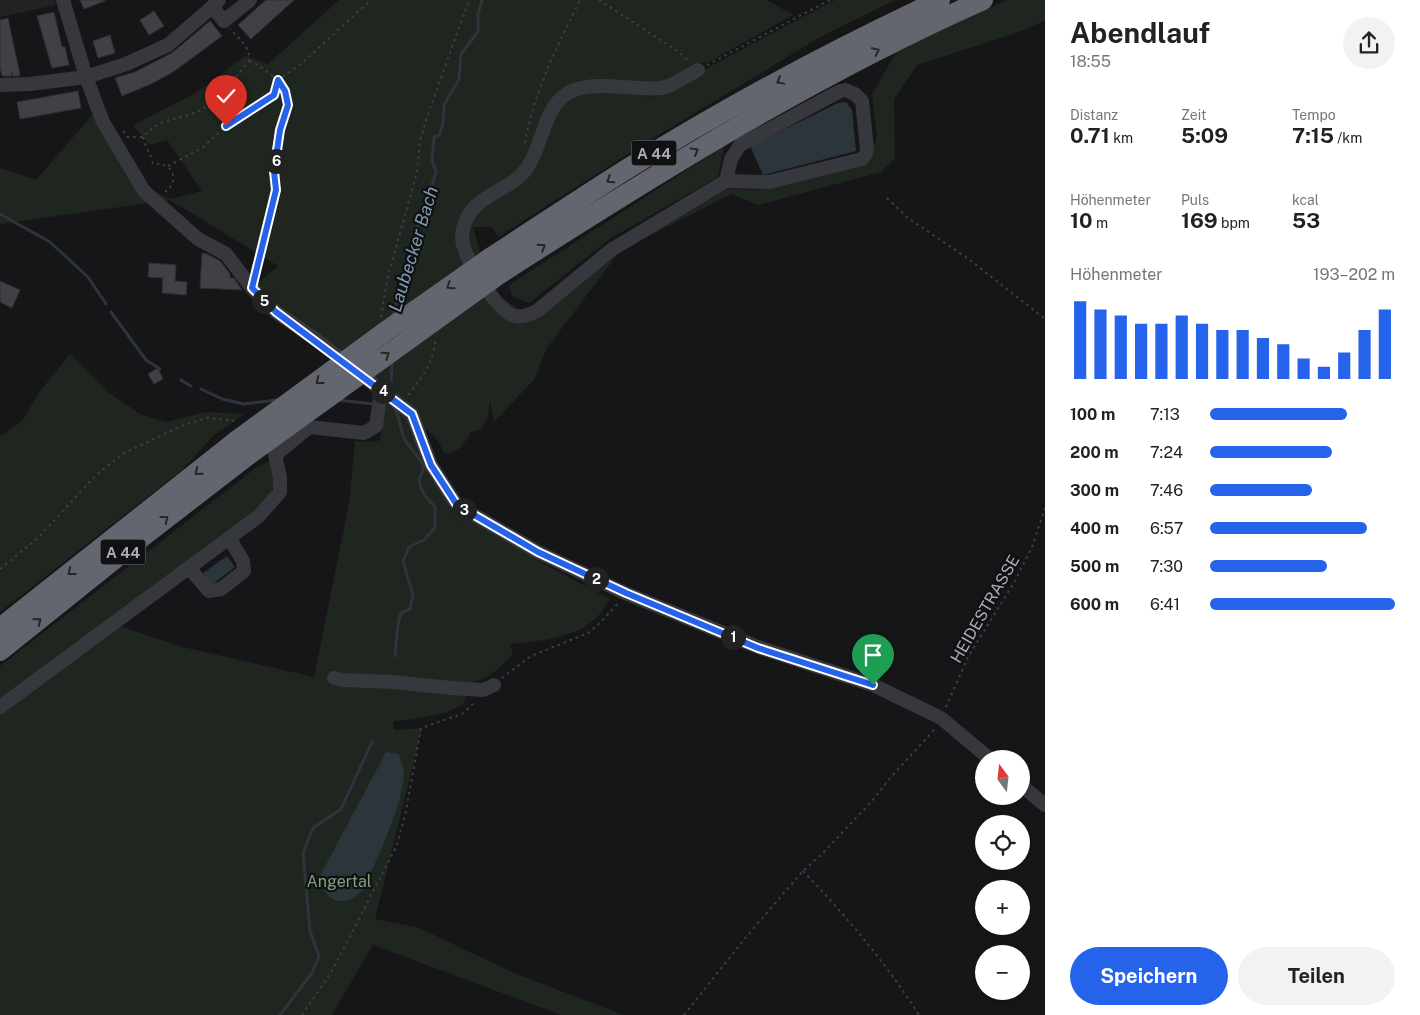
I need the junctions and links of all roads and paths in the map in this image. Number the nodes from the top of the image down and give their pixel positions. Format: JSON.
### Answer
{"nodes":[{"id":1,"x":63,"y":0,"type":"edge"},
{"id":2,"x":250,"y":0,"type":"edge"},
{"id":3,"x":371,"y":0,"type":"edge"},
{"id":4,"x":469,"y":0,"type":"edge"},
{"id":5,"x":580,"y":0,"type":"edge"},
{"id":6,"x":599,"y":0,"type":"edge"},
{"id":7,"x":830,"y":0,"type":"edge"},
{"id":8,"x":940,"y":0,"type":"edge"},
{"id":9,"x":983,"y":0,"type":"edge"},
{"id":10,"x":216,"y":3,"type":"edge"},
{"id":11,"x":233,"y":5,"type":"edge"},
{"id":12,"x":224,"y":21,"type":"junction"},
{"id":13,"x":249,"y":61,"type":"junction"},
{"id":14,"x":698,"y":70,"type":"junction"},
{"id":15,"x":86,"y":77,"type":"junction"},
{"id":16,"x":278,"y":80,"type":"junction"},
{"id":17,"x":0,"y":85,"type":"edge"},
{"id":18,"x":120,"y":128,"type":"dead end"},
{"id":19,"x":143,"y":137,"type":"junction"},
{"id":20,"x":525,"y":143,"type":"dead end"},
{"id":21,"x":168,"y":166,"type":"junction"},
{"id":22,"x":726,"y":181,"type":"junction"},
{"id":23,"x":160,"y":194,"type":"dead end"},
{"id":24,"x":887,"y":198,"type":"dead end"},
{"id":25,"x":496,"y":265,"type":"junction"},
{"id":26,"x":252,"y":288,"type":"junction"},
{"id":27,"x":1045,"y":319,"type":"edge"},
{"id":28,"x":381,"y":323,"type":"dead end"},
{"id":29,"x":381,"y":400,"type":"junction"},
{"id":30,"x":160,"y":436,"type":"dead end"},
{"id":31,"x":242,"y":449,"type":"junction"},
{"id":32,"x":1045,"y":508,"type":"edge"},
{"id":33,"x":229,"y":538,"type":"junction"},
{"id":34,"x":188,"y":568,"type":"junction"},
{"id":35,"x":0,"y":569,"type":"edge"},
{"id":36,"x":626,"y":593,"type":"junction"},
{"id":37,"x":0,"y":628,"type":"edge"},
{"id":38,"x":0,"y":652,"type":"edge"},
{"id":39,"x":334,"y":678,"type":"dead end"},
{"id":40,"x":494,"y":685,"type":"junction"},
{"id":41,"x":0,"y":707,"type":"edge"},
{"id":42,"x":941,"y":718,"type":"junction"},
{"id":43,"x":979,"y":750,"type":"edge"},
{"id":44,"x":1030,"y":792,"type":"edge"},
{"id":45,"x":1045,"y":805,"type":"edge"},
{"id":46,"x":804,"y":871,"type":"junction"},
{"id":47,"x":302,"y":1015,"type":"edge"},
{"id":48,"x":684,"y":1015,"type":"edge"},
{"id":49,"x":919,"y":1015,"type":"edge"}],
"edges":[{"from":1,"to":15,"type":"street"},
{"from":2,"to":11,"type":"street"},
{"from":3,"to":16,"type":"path"},
{"from":4,"to":28,"type":"path"},
{"from":5,"to":20,"type":"path"},
{"from":6,"to":14,"type":"path"},
{"from":7,"to":14,"type":"path"},
{"from":8,"to":25,"type":"highway","number":"A 44","one_way":true},
{"from":25,"to":9,"type":"highway","number":"A 44","one_way":true},
{"from":10,"to":12,"type":"street"},
{"from":10,"to":15,"type":"street"},
{"from":11,"to":12,"type":"street"},
{"from":12,"to":13,"type":"path"},
{"from":13,"to":16,"type":"path"},
{"from":13,"to":19,"type":"path"},
{"from":14,"to":22,"type":"street"},
{"from":15,"to":17,"type":"street"},
{"from":15,"to":26,"type":"street"},
{"from":16,"to":21,"type":"path"},
{"from":16,"to":26,"type":"path"},
{"from":18,"to":19,"type":"path"},
{"from":19,"to":21,"type":"path"},
{"from":21,"to":23,"type":"path"},
{"from":22,"to":22,"type":"street"},
{"from":24,"to":27,"type":"path"},
{"from":25,"to":31,"type":"highway","number":"A 44","bridge":true},
{"from":26,"to":29,"type":"street"},
{"from":29,"to":33,"type":"street"},
{"from":29,"to":36,"type":"street"},
{"from":30,"to":35,"type":"path"},
{"from":31,"to":37,"type":"highway","number":"A 44","one_way":true},
{"from":38,"to":31,"type":"highway","number":"A 44","one_way":true},
{"from":32,"to":42,"type":"path","name":"HEIDESTRASSE"},
{"from":33,"to":34,"type":"street"},
{"from":33,"to":34,"type":"street"},
{"from":34,"to":41,"type":"street"},
{"from":36,"to":40,"type":"path"},
{"from":36,"to":42,"type":"street"},
{"from":39,"to":40,"type":"street"},
{"from":40,"to":47,"type":"path"},
{"from":42,"to":43,"type":"street"},
{"from":42,"to":46,"type":"path","name":"HEIDESTRASSE"},
{"from":44,"to":45,"type":"street"},
{"from":46,"to":48,"type":"path","name":"HEIDESTRASSE"},
{"from":46,"to":49,"type":"path"}]}
